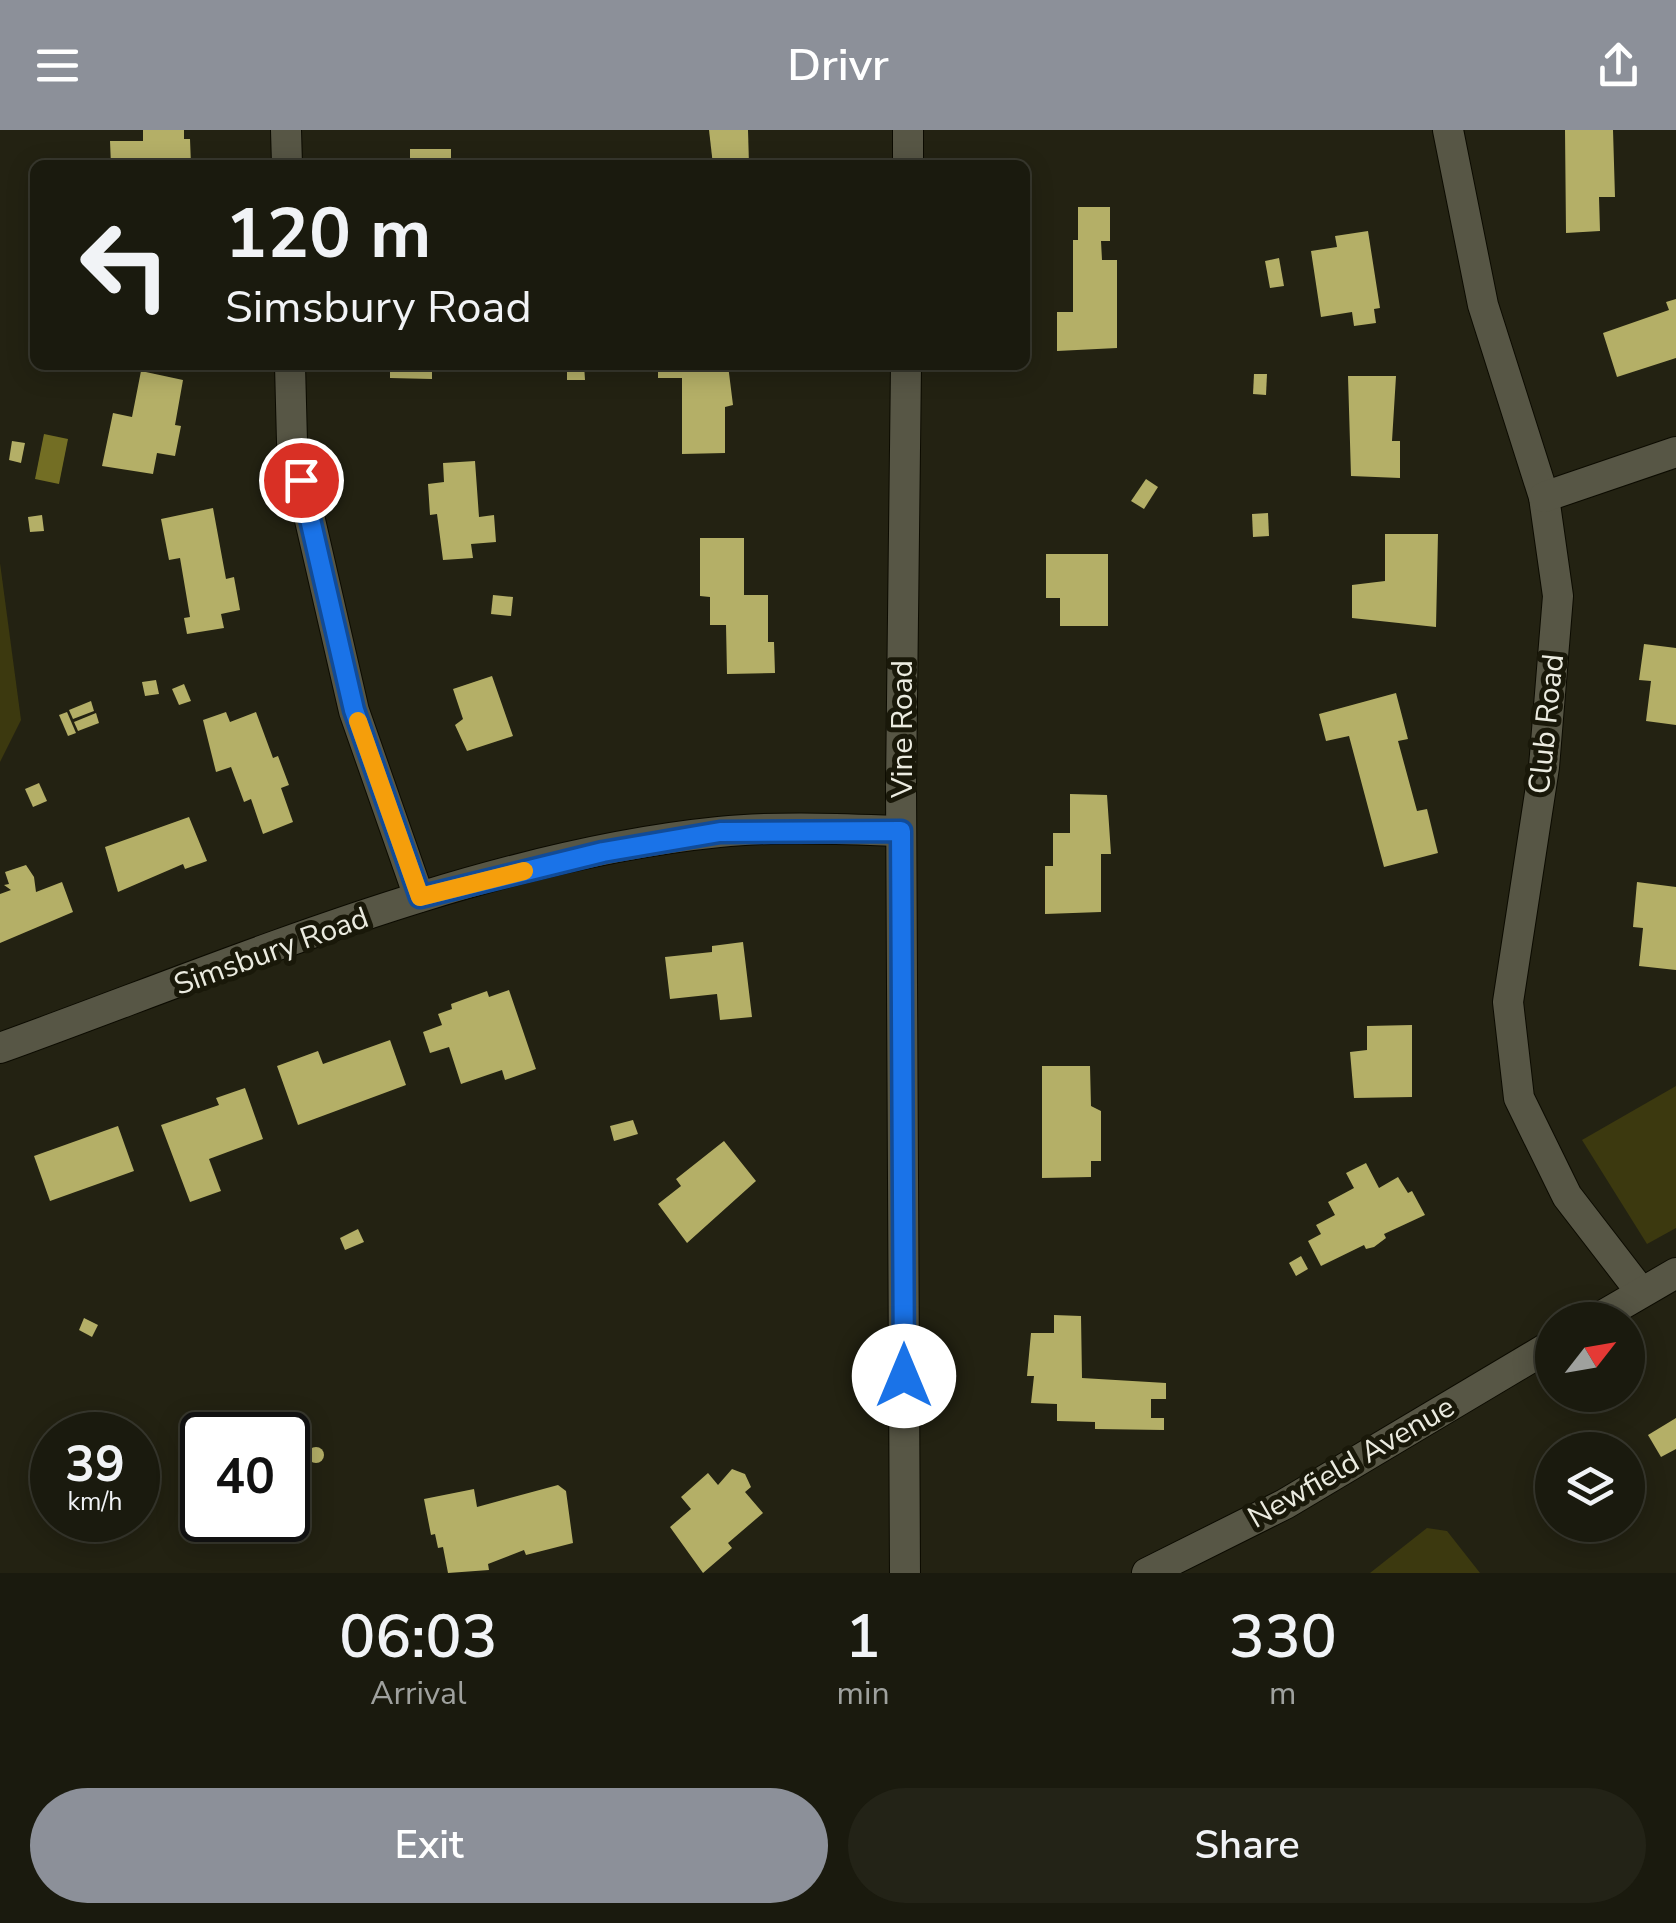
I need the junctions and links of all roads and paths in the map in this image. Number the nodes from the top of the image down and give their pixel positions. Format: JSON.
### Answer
{"nodes":[{"id":1,"x":286,"y":130,"type":"edge"},
{"id":2,"x":908,"y":130,"type":"edge"},
{"id":3,"x":1448,"y":130,"type":"edge"},
{"id":4,"x":287,"y":160,"type":"edge"},
{"id":5,"x":908,"y":160,"type":"edge"},
{"id":6,"x":290,"y":370,"type":"edge"},
{"id":7,"x":906,"y":370,"type":"edge"},
{"id":8,"x":1676,"y":452,"type":"edge"},
{"id":9,"x":1544,"y":497,"type":"junction"},
{"id":10,"x":901,"y":831,"type":"junction"},
{"id":11,"x":420,"y":897,"type":"junction"},
{"id":12,"x":0,"y":1048,"type":"edge"},
{"id":13,"x":1676,"y":1273,"type":"edge"},
{"id":14,"x":1641,"y":1292,"type":"junction"},
{"id":15,"x":1624,"y":1302,"type":"edge"},
{"id":16,"x":1535,"y":1355,"type":"edge"},
{"id":17,"x":905,"y":1573,"type":"edge"},
{"id":18,"x":1147,"y":1573,"type":"edge"}],
"edges":[{"from":1,"to":4,"type":"street"},
{"from":2,"to":5,"type":"street"},
{"from":3,"to":9,"type":"street","name":"Club Road"},
{"from":6,"to":11,"type":"street"},
{"from":7,"to":10,"type":"street","name":"Vine Road"},
{"from":8,"to":9,"type":"street"},
{"from":9,"to":14,"type":"street","name":"Club Road"},
{"from":10,"to":11,"type":"street","name":"Simsbury Road"},
{"from":10,"to":17,"type":"street","name":"Vine Road"},
{"from":11,"to":12,"type":"street","name":"Simsbury Road"},
{"from":13,"to":14,"type":"street"},
{"from":14,"to":15,"type":"street"},
{"from":16,"to":18,"type":"street","name":"Newfield Avenue"}]}
